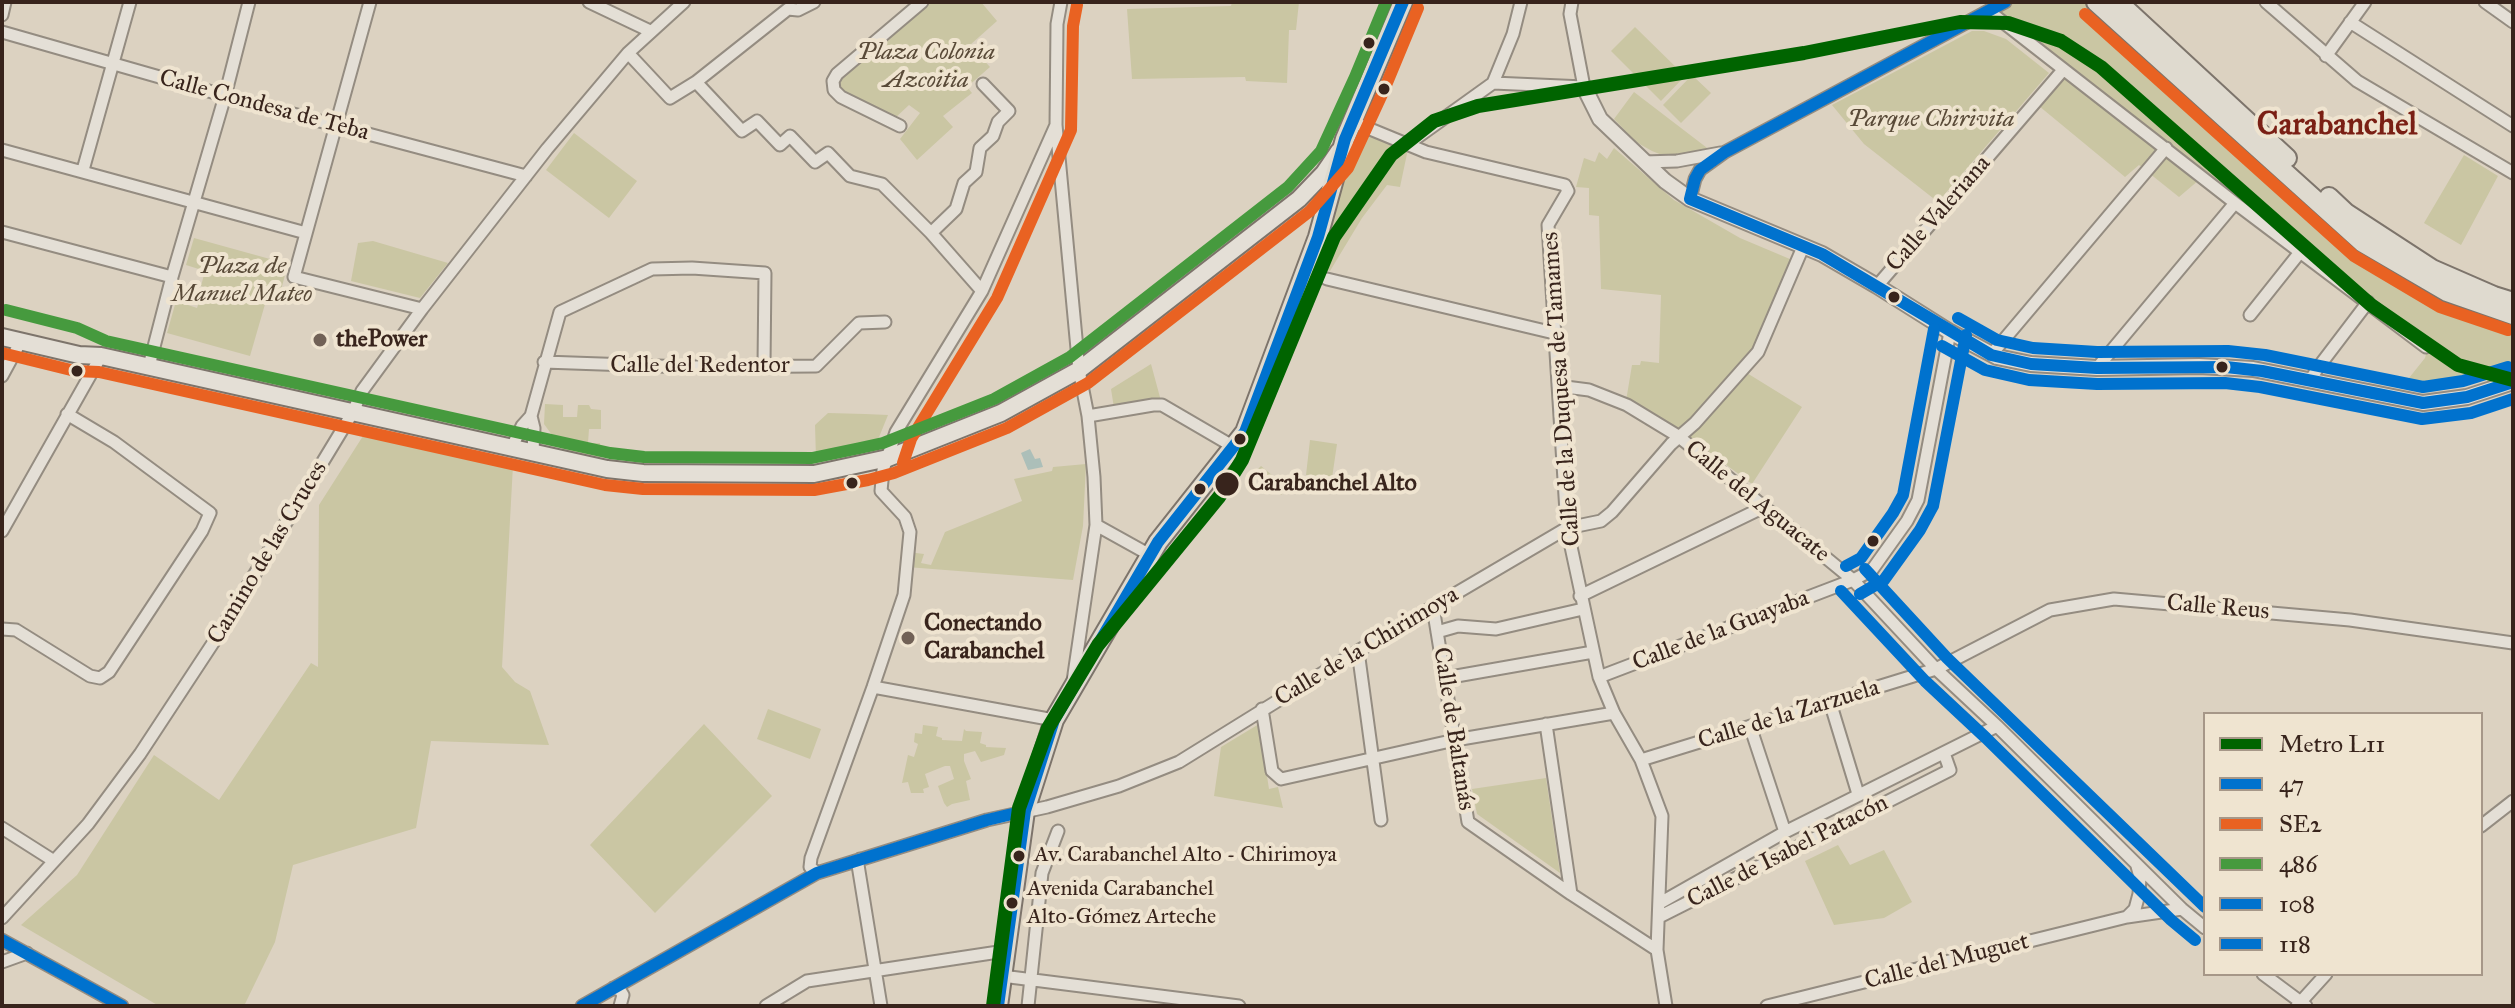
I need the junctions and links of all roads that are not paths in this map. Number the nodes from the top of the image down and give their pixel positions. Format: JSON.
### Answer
{"nodes":[{"id":1,"x":5,"y":2,"type":"edge"},
{"id":2,"x":130,"y":2,"type":"edge"},
{"id":3,"x":249,"y":2,"type":"edge"},
{"id":4,"x":370,"y":2,"type":"edge"},
{"id":5,"x":589,"y":2,"type":"edge"},
{"id":6,"x":684,"y":2,"type":"edge"},
{"id":7,"x":814,"y":2,"type":"edge"},
{"id":8,"x":922,"y":2,"type":"edge"},
{"id":9,"x":1061,"y":2,"type":"edge"},
{"id":10,"x":1403,"y":2,"type":"edge"},
{"id":11,"x":1521,"y":2,"type":"edge"},
{"id":12,"x":1572,"y":2,"type":"edge"},
{"id":13,"x":2005,"y":2,"type":"edge"},
{"id":14,"x":2096,"y":2,"type":"edge"},
{"id":15,"x":2118,"y":2,"type":"edge"},
{"id":16,"x":2266,"y":2,"type":"edge"},
{"id":17,"x":2365,"y":2,"type":"edge"},
{"id":18,"x":2485,"y":2,"type":"edge"},
{"id":19,"x":1990,"y":12,"type":"junction"},
{"id":20,"x":2,"y":15,"type":"edge"},
{"id":21,"x":2350,"y":22,"type":"junction"},
{"id":22,"x":2513,"y":22,"type":"edge"},
{"id":23,"x":650,"y":31,"type":"junction"},
{"id":24,"x":2,"y":32,"type":"edge"},
{"id":25,"x":628,"y":53,"type":"junction"},
{"id":26,"x":2326,"y":56,"type":"junction"},
{"id":27,"x":114,"y":64,"type":"junction"},
{"id":28,"x":2063,"y":70,"type":"junction"},
{"id":29,"x":696,"y":82,"type":"junction"},
{"id":30,"x":1493,"y":83,"type":"junction"},
{"id":31,"x":983,"y":84,"type":"dead end"},
{"id":32,"x":1587,"y":94,"type":"junction"},
{"id":33,"x":225,"y":96,"type":"junction"},
{"id":34,"x":1056,"y":125,"type":"junction"},
{"id":35,"x":337,"y":126,"type":"junction"},
{"id":36,"x":900,"y":126,"type":"dead end"},
{"id":37,"x":2513,"y":126,"type":"edge"},
{"id":38,"x":1349,"y":131,"type":"junction"},
{"id":39,"x":1408,"y":144,"type":"junction"},
{"id":40,"x":2166,"y":148,"type":"junction"},
{"id":41,"x":2,"y":150,"type":"edge"},
{"id":42,"x":1725,"y":152,"type":"junction"},
{"id":43,"x":1677,"y":161,"type":"junction"},
{"id":44,"x":1644,"y":162,"type":"junction"},
{"id":45,"x":83,"y":170,"type":"junction"},
{"id":46,"x":2513,"y":173,"type":"edge"},
{"id":47,"x":526,"y":176,"type":"junction"},
{"id":48,"x":1665,"y":181,"type":"junction"},
{"id":49,"x":1690,"y":199,"type":"junction"},
{"id":50,"x":194,"y":202,"type":"junction"},
{"id":51,"x":2235,"y":203,"type":"junction"},
{"id":52,"x":2,"y":232,"type":"edge"},
{"id":53,"x":306,"y":233,"type":"junction"},
{"id":54,"x":931,"y":233,"type":"junction"},
{"id":55,"x":1803,"y":247,"type":"junction"},
{"id":56,"x":2301,"y":251,"type":"junction"},
{"id":57,"x":172,"y":277,"type":"junction"},
{"id":58,"x":1327,"y":279,"type":"dead end"},
{"id":59,"x":1877,"y":286,"type":"junction"},
{"id":60,"x":982,"y":291,"type":"junction"},
{"id":61,"x":2368,"y":302,"type":"junction"},
{"id":62,"x":2513,"y":302,"type":"edge"},
{"id":63,"x":422,"y":309,"type":"junction"},
{"id":64,"x":2250,"y":315,"type":"dead end"},
{"id":65,"x":2513,"y":315,"type":"edge"},
{"id":66,"x":885,"y":322,"type":"dead end"},
{"id":67,"x":2,"y":325,"type":"edge"},
{"id":68,"x":1950,"y":332,"type":"junction"},
{"id":69,"x":1554,"y":333,"type":"junction"},
{"id":70,"x":2,"y":337,"type":"edge"},
{"id":71,"x":21,"y":341,"type":"junction"},
{"id":72,"x":2426,"y":347,"type":"dead end"},
{"id":73,"x":1991,"y":355,"type":"junction"},
{"id":74,"x":101,"y":356,"type":"junction"},
{"id":75,"x":544,"y":362,"type":"junction"},
{"id":76,"x":764,"y":365,"type":"junction"},
{"id":77,"x":149,"y":366,"type":"junction"},
{"id":78,"x":2097,"y":368,"type":"junction"},
{"id":79,"x":1079,"y":370,"type":"junction"},
{"id":80,"x":2,"y":376,"type":"edge"},
{"id":81,"x":2310,"y":381,"type":"junction"},
{"id":82,"x":2513,"y":382,"type":"edge"},
{"id":83,"x":1558,"y":386,"type":"junction"},
{"id":84,"x":353,"y":412,"type":"junction"},
{"id":85,"x":67,"y":414,"type":"junction"},
{"id":86,"x":531,"y":416,"type":"junction"},
{"id":87,"x":1088,"y":416,"type":"junction"},
{"id":88,"x":1678,"y":436,"type":"junction"},
{"id":89,"x":512,"y":447,"type":"junction"},
{"id":90,"x":1234,"y":447,"type":"junction"},
{"id":91,"x":533,"y":452,"type":"junction"},
{"id":92,"x":888,"y":458,"type":"junction"},
{"id":93,"x":1764,"y":507,"type":"junction"},
{"id":94,"x":1096,"y":525,"type":"junction"},
{"id":95,"x":1567,"y":528,"type":"junction"},
{"id":96,"x":2,"y":531,"type":"edge"},
{"id":97,"x":1150,"y":555,"type":"junction"},
{"id":98,"x":1853,"y":580,"type":"junction"},
{"id":99,"x":1580,"y":596,"type":"junction"},
{"id":100,"x":1433,"y":607,"type":"junction"},
{"id":101,"x":1583,"y":609,"type":"junction"},
{"id":102,"x":2,"y":629,"type":"edge"},
{"id":103,"x":1437,"y":632,"type":"junction"},
{"id":104,"x":2513,"y":643,"type":"edge"},
{"id":105,"x":1358,"y":651,"type":"junction"},
{"id":106,"x":1593,"y":652,"type":"junction"},
{"id":107,"x":1936,"y":669,"type":"junction"},
{"id":108,"x":1599,"y":677,"type":"junction"},
{"id":109,"x":1445,"y":678,"type":"junction"},
{"id":110,"x":873,"y":687,"type":"junction"},
{"id":111,"x":1071,"y":689,"type":"junction"},
{"id":112,"x":1830,"y":702,"type":"junction"},
{"id":113,"x":1262,"y":709,"type":"junction"},
{"id":114,"x":1614,"y":713,"type":"junction"},
{"id":115,"x":1054,"y":720,"type":"junction"},
{"id":116,"x":1546,"y":724,"type":"junction"},
{"id":117,"x":1750,"y":726,"type":"junction"},
{"id":118,"x":1997,"y":726,"type":"junction"},
{"id":119,"x":1455,"y":740,"type":"junction"},
{"id":120,"x":1944,"y":753,"type":"junction"},
{"id":121,"x":1373,"y":759,"type":"junction"},
{"id":122,"x":1641,"y":760,"type":"junction"},
{"id":123,"x":1913,"y":768,"type":"junction"},
{"id":124,"x":1917,"y":787,"type":"junction"},
{"id":125,"x":1858,"y":794,"type":"junction"},
{"id":126,"x":2513,"y":801,"type":"edge"},
{"id":127,"x":1025,"y":811,"type":"junction"},
{"id":128,"x":1381,"y":820,"type":"dead end"},
{"id":129,"x":2483,"y":824,"type":"edge"},
{"id":130,"x":2,"y":828,"type":"edge"},
{"id":131,"x":1058,"y":831,"type":"dead end"},
{"id":132,"x":1785,"y":832,"type":"junction"},
{"id":133,"x":860,"y":859,"type":"junction"},
{"id":134,"x":54,"y":861,"type":"junction"},
{"id":135,"x":1732,"y":862,"type":"junction"},
{"id":136,"x":2137,"y":866,"type":"junction"},
{"id":137,"x":817,"y":873,"type":"junction"},
{"id":138,"x":1740,"y":876,"type":"junction"},
{"id":139,"x":1571,"y":894,"type":"junction"},
{"id":140,"x":1660,"y":903,"type":"junction"},
{"id":141,"x":2182,"y":909,"type":"junction"},
{"id":142,"x":1659,"y":917,"type":"junction"},
{"id":143,"x":2127,"y":917,"type":"junction"},
{"id":144,"x":2,"y":918,"type":"edge"},
{"id":145,"x":2203,"y":926,"type":"edge"},
{"id":146,"x":2,"y":940,"type":"edge"},
{"id":147,"x":1657,"y":950,"type":"junction"},
{"id":148,"x":1005,"y":951,"type":"junction"},
{"id":149,"x":27,"y":953,"type":"junction"},
{"id":150,"x":2,"y":962,"type":"edge"},
{"id":151,"x":875,"y":970,"type":"junction"},
{"id":152,"x":1002,"y":976,"type":"junction"},
{"id":153,"x":2265,"y":976,"type":"edge"},
{"id":154,"x":2324,"y":976,"type":"edge"},
{"id":155,"x":1032,"y":980,"type":"junction"},
{"id":156,"x":613,"y":988,"type":"junction"},
{"id":157,"x":2301,"y":1005,"type":"edge"},
{"id":158,"x":122,"y":1006,"type":"edge"},
{"id":159,"x":582,"y":1006,"type":"edge"},
{"id":160,"x":620,"y":1006,"type":"edge"},
{"id":161,"x":766,"y":1006,"type":"edge"},
{"id":162,"x":881,"y":1006,"type":"edge"},
{"id":163,"x":998,"y":1006,"type":"edge"},
{"id":164,"x":1028,"y":1006,"type":"edge"},
{"id":165,"x":1239,"y":1006,"type":"edge"},
{"id":166,"x":1666,"y":1006,"type":"edge"},
{"id":167,"x":1767,"y":1006,"type":"edge"}],
"edges":[{"from":1,"to":20,"type":"street"},
{"from":2,"to":27,"type":"street"},
{"from":3,"to":33,"type":"street"},
{"from":4,"to":35,"type":"street"},
{"from":5,"to":23,"type":"street"},
{"from":6,"to":23,"type":"street","name":"Camino de las Cruces"},
{"from":7,"to":29,"type":"street"},
{"from":8,"to":36,"type":"street"},
{"from":9,"to":34,"type":"street"},
{"from":10,"to":38,"type":"main road"},
{"from":11,"to":30,"type":"street"},
{"from":12,"to":32,"type":"street"},
{"from":13,"to":19,"type":"street"},
{"from":14,"to":65,"type":"main road"},
{"from":15,"to":62,"type":"main road"},
{"from":16,"to":26,"type":"street"},
{"from":17,"to":21,"type":"street"},
{"from":18,"to":22,"type":"street"},
{"from":19,"to":28,"type":"street"},
{"from":19,"to":42,"type":"street"},
{"from":21,"to":26,"type":"street"},
{"from":21,"to":37,"type":"street"},
{"from":23,"to":25,"type":"street","name":"Camino de las Cruces"},
{"from":24,"to":27,"type":"street","name":"Calle Condesa de Teba"},
{"from":25,"to":29,"type":"street"},
{"from":25,"to":47,"type":"street","name":"Camino de las Cruces"},
{"from":26,"to":46,"type":"street"},
{"from":27,"to":33,"type":"street","name":"Calle Condesa de Teba"},
{"from":27,"to":45,"type":"street"},
{"from":28,"to":40,"type":"street"},
{"from":28,"to":59,"type":"street","name":"Calle Valeriana"},
{"from":29,"to":54,"type":"street"},
{"from":30,"to":32,"type":"street"},
{"from":30,"to":39,"type":"street"},
{"from":31,"to":54,"type":"street"},
{"from":32,"to":44,"type":"street"},
{"from":33,"to":35,"type":"street","name":"Calle Condesa de Teba"},
{"from":33,"to":50,"type":"street"},
{"from":34,"to":60,"type":"street"},
{"from":34,"to":79,"type":"street"},
{"from":35,"to":47,"type":"street","name":"Calle Condesa de Teba"},
{"from":35,"to":53,"type":"street"},
{"from":38,"to":39,"type":"street"},
{"from":38,"to":79,"type":"main road"},
{"from":38,"to":90,"type":"main road"},
{"from":39,"to":69,"type":"street","name":"Calle de la Duquesa de Tamames"},
{"from":40,"to":51,"type":"street"},
{"from":40,"to":73,"type":"street"},
{"from":41,"to":45,"type":"street"},
{"from":42,"to":43,"type":"street"},
{"from":42,"to":49,"type":"street"},
{"from":43,"to":44,"type":"street"},
{"from":43,"to":48,"type":"street"},
{"from":44,"to":48,"type":"street"},
{"from":45,"to":50,"type":"street"},
{"from":47,"to":63,"type":"street","name":"Camino de las Cruces"},
{"from":48,"to":49,"type":"street"},
{"from":49,"to":55,"type":"street"},
{"from":50,"to":53,"type":"street"},
{"from":50,"to":57,"type":"street"},
{"from":51,"to":56,"type":"street"},
{"from":51,"to":78,"type":"street"},
{"from":52,"to":57,"type":"street"},
{"from":53,"to":63,"type":"street"},
{"from":54,"to":60,"type":"street"},
{"from":55,"to":59,"type":"street"},
{"from":55,"to":88,"type":"street","name":"Calle de la Chirimoya"},
{"from":56,"to":61,"type":"street"},
{"from":56,"to":64,"type":"street"},
{"from":57,"to":77,"type":"street"},
{"from":58,"to":69,"type":"street"},
{"from":59,"to":68,"type":"street"},
{"from":60,"to":92,"type":"street"},
{"from":61,"to":72,"type":"street"},
{"from":61,"to":81,"type":"street"},
{"from":63,"to":84,"type":"street","name":"Camino de las Cruces"},
{"from":66,"to":76,"type":"street","name":"Calle del Redentor"},
{"from":67,"to":74,"type":"main road"},
{"from":68,"to":73,"type":"street"},
{"from":68,"to":98,"type":"street","name":"Calle de la Guayaba"},
{"from":69,"to":83,"type":"street","name":"Calle de la Duquesa de Tamames"},
{"from":70,"to":71,"type":"main road"},
{"from":71,"to":74,"type":"main road"},
{"from":71,"to":80,"type":"street"},
{"from":73,"to":78,"type":"street"},
{"from":74,"to":77,"type":"main road"},
{"from":74,"to":85,"type":"street"},
{"from":75,"to":76,"type":"street","name":"Calle del Redentor"},
{"from":75,"to":76,"type":"street"},
{"from":75,"to":86,"type":"street"},
{"from":77,"to":84,"type":"main road"},
{"from":78,"to":81,"type":"street"},
{"from":79,"to":87,"type":"street"},
{"from":79,"to":92,"type":"main road"},
{"from":81,"to":82,"type":"street"},
{"from":83,"to":88,"type":"street","name":"Calle del Aguacate"},
{"from":83,"to":95,"type":"street","name":"Calle de la Duquesa de Tamames"},
{"from":84,"to":89,"type":"main road"},
{"from":84,"to":134,"type":"street","name":"Camino de las Cruces"},
{"from":85,"to":96,"type":"street"},
{"from":85,"to":102,"type":"street"},
{"from":86,"to":89,"type":"street"},
{"from":86,"to":91,"type":"street"},
{"from":87,"to":90,"type":"street"},
{"from":87,"to":94,"type":"street"},
{"from":88,"to":93,"type":"street","name":"Calle del Aguacate"},
{"from":88,"to":95,"type":"street","name":"Calle de la Chirimoya"},
{"from":89,"to":91,"type":"main road"},
{"from":90,"to":97,"type":"main road"},
{"from":91,"to":92,"type":"main road"},
{"from":92,"to":110,"type":"street"},
{"from":93,"to":98,"type":"street","name":"Calle del Aguacate"},
{"from":93,"to":99,"type":"street"},
{"from":94,"to":97,"type":"street"},
{"from":94,"to":111,"type":"street"},
{"from":95,"to":99,"type":"street","name":"Calle de la Duquesa de Tamames"},
{"from":95,"to":100,"type":"street","name":"Calle de la Chirimoya"},
{"from":97,"to":111,"type":"main road"},
{"from":98,"to":107,"type":"street","name":"Calle del Aguacate"},
{"from":98,"to":108,"type":"street","name":"Calle de la Guayaba"},
{"from":99,"to":101,"type":"street","name":"Calle de la Duquesa de Tamames"},
{"from":100,"to":103,"type":"street","name":"Calle de Baltanás"},
{"from":100,"to":105,"type":"street","name":"Calle de la Chirimoya"},
{"from":101,"to":103,"type":"street"},
{"from":101,"to":106,"type":"street","name":"Calle de la Duquesa de Tamames"},
{"from":103,"to":109,"type":"street","name":"Calle de Baltanás"},
{"from":104,"to":107,"type":"street","name":"Calle Reus"},
{"from":105,"to":113,"type":"street","name":"Calle de la Chirimoya"},
{"from":105,"to":121,"type":"street"},
{"from":106,"to":108,"type":"street","name":"Calle de la Duquesa de Tamames"},
{"from":106,"to":109,"type":"street"},
{"from":107,"to":112,"type":"street","name":"Calle de la Zarzuela"},
{"from":107,"to":118,"type":"street","name":"Calle del Aguacate"},
{"from":108,"to":114,"type":"street","name":"Calle de la Duquesa de Tamames"},
{"from":109,"to":119,"type":"street","name":"Calle de Baltanás"},
{"from":110,"to":115,"type":"street"},
{"from":110,"to":137,"type":"street"},
{"from":111,"to":115,"type":"main road"},
{"from":112,"to":117,"type":"street","name":"Calle de la Zarzuela"},
{"from":112,"to":125,"type":"street"},
{"from":113,"to":121,"type":"street"},
{"from":113,"to":127,"type":"street","name":"Calle de la Chirimoya"},
{"from":114,"to":116,"type":"street"},
{"from":114,"to":122,"type":"street","name":"Calle de la Duquesa de Tamames"},
{"from":115,"to":127,"type":"main road"},
{"from":116,"to":119,"type":"street"},
{"from":116,"to":139,"type":"street"},
{"from":117,"to":122,"type":"street","name":"Calle de la Zarzuela"},
{"from":117,"to":132,"type":"street"},
{"from":118,"to":120,"type":"street","name":"Calle de Isabel Patacón"},
{"from":118,"to":136,"type":"street","name":"Calle del Aguacate"},
{"from":119,"to":121,"type":"street"},
{"from":119,"to":139,"type":"street","name":"Calle de Baltanás"},
{"from":120,"to":123,"type":"street","name":"Calle de Isabel Patacón"},
{"from":120,"to":124,"type":"street","name":"Calle de Isabel Patacón"},
{"from":121,"to":128,"type":"street"},
{"from":122,"to":140,"type":"street","name":"Calle de la Duquesa de Tamames"},
{"from":123,"to":124,"type":"street","name":"Calle de Isabel Patacón"},
{"from":123,"to":125,"type":"street","name":"Calle de Isabel Patacón"},
{"from":124,"to":138,"type":"street","name":"Calle de Isabel Patacón"},
{"from":125,"to":132,"type":"street","name":"Calle de Isabel Patacón"},
{"from":126,"to":129,"type":"street"},
{"from":127,"to":133,"type":"street","name":"Calle de la Chirimoya"},
{"from":127,"to":148,"type":"main road"},
{"from":130,"to":134,"type":"street"},
{"from":131,"to":155,"type":"street"},
{"from":132,"to":135,"type":"street","name":"Calle de Isabel Patacón"},
{"from":133,"to":137,"type":"street","name":"Calle de la Chirimoya"},
{"from":133,"to":151,"type":"street"},
{"from":134,"to":144,"type":"street","name":"Camino de las Cruces"},
{"from":135,"to":138,"type":"street"},
{"from":135,"to":140,"type":"street","name":"Calle de Isabel Patacón"},
{"from":136,"to":141,"type":"street","name":"Calle del Aguacate"},
{"from":136,"to":143,"type":"street"},
{"from":137,"to":156,"type":"street","name":"Calle de la Chirimoya"},
{"from":138,"to":142,"type":"street","name":"Calle de Isabel Patacón"},
{"from":139,"to":147,"type":"street","name":"Calle de Baltanás"},
{"from":140,"to":142,"type":"street","name":"Calle de la Duquesa de Tamames"},
{"from":141,"to":143,"type":"street","name":"Calle del Muguet"},
{"from":141,"to":145,"type":"street","name":"Calle del Aguacate"},
{"from":142,"to":147,"type":"street","name":"Calle de la Duquesa de Tamames"},
{"from":143,"to":167,"type":"street","name":"Calle del Muguet"},
{"from":146,"to":149,"type":"street"},
{"from":147,"to":166,"type":"street","name":"Calle de la Duquesa de Tamames"},
{"from":148,"to":151,"type":"street"},
{"from":148,"to":152,"type":"main road"},
{"from":149,"to":150,"type":"street"},
{"from":149,"to":158,"type":"street"},
{"from":151,"to":161,"type":"street"},
{"from":151,"to":162,"type":"street"},
{"from":152,"to":155,"type":"street"},
{"from":152,"to":163,"type":"main road"},
{"from":153,"to":157,"type":"street"},
{"from":154,"to":157,"type":"street"},
{"from":155,"to":164,"type":"street"},
{"from":155,"to":165,"type":"street"},
{"from":156,"to":159,"type":"street","name":"Calle de la Chirimoya"},
{"from":156,"to":160,"type":"street"}]}
